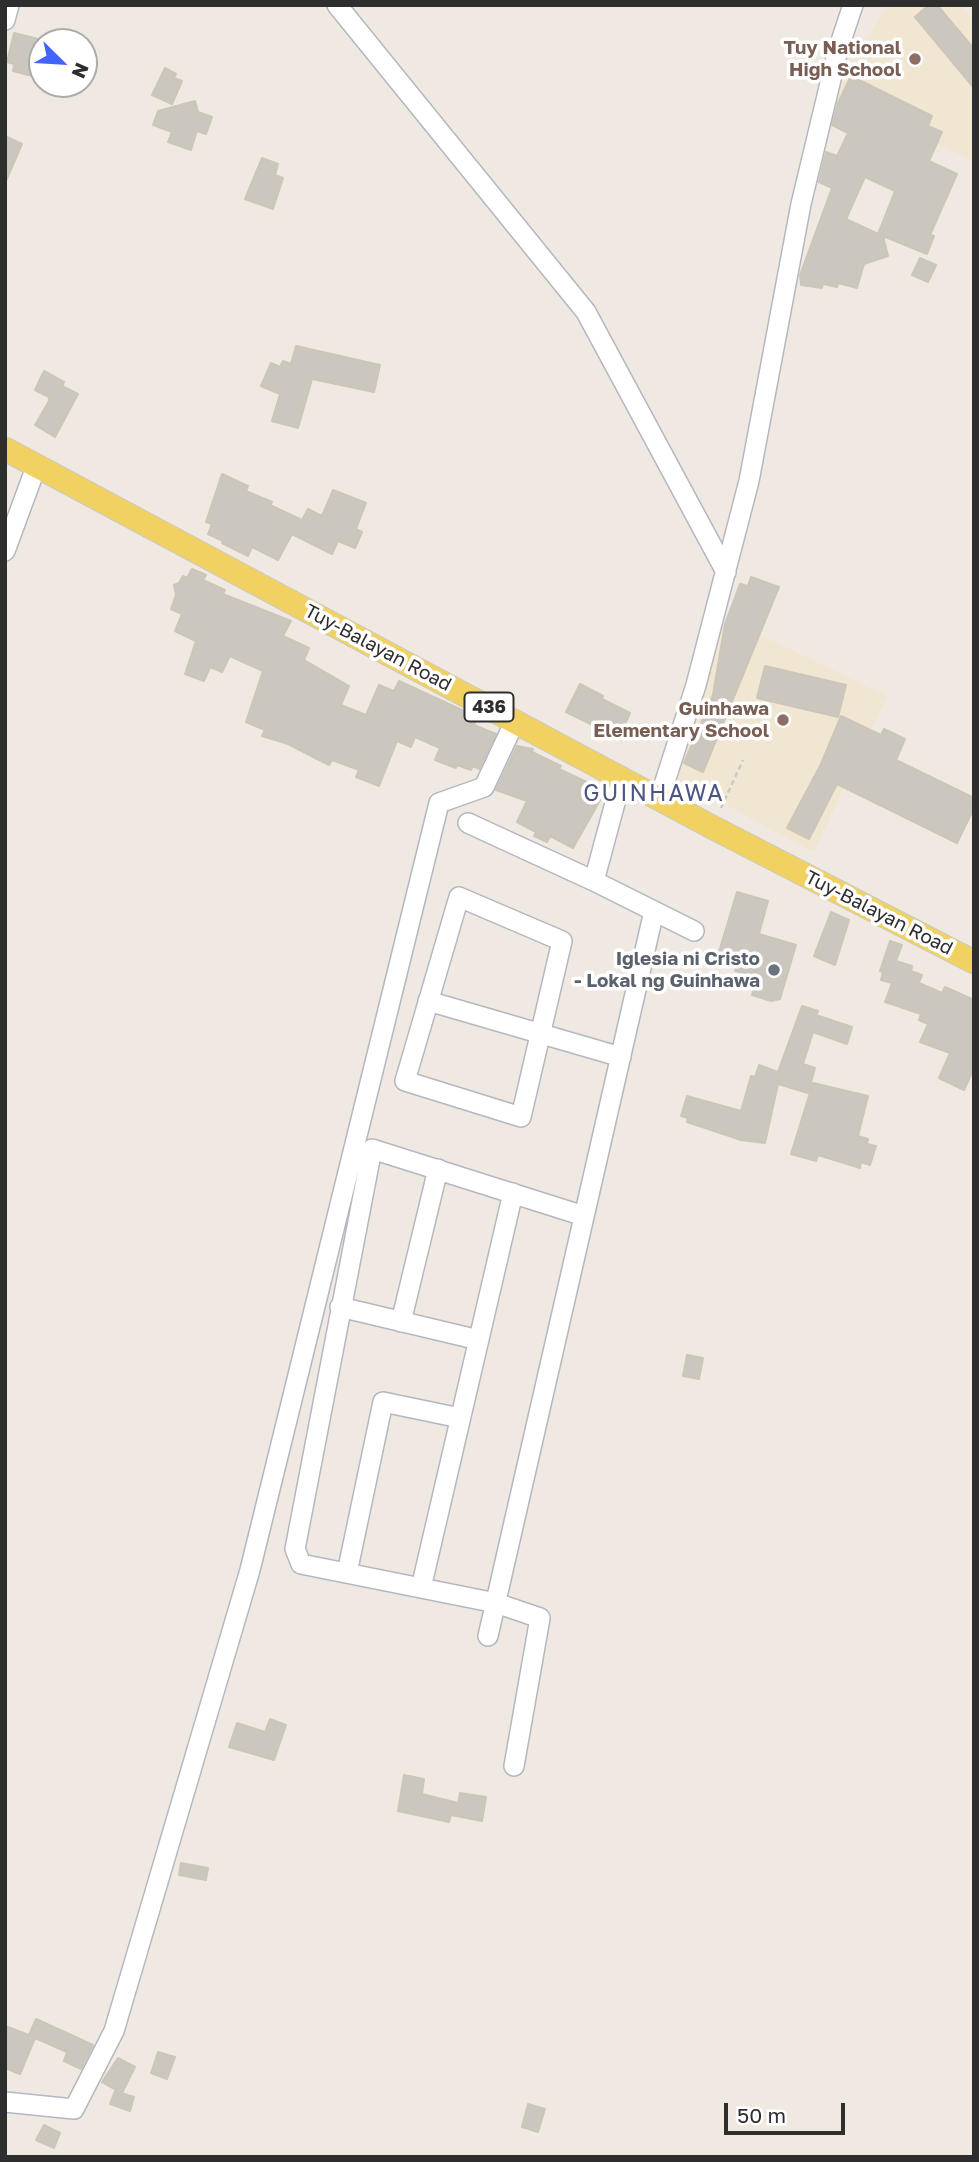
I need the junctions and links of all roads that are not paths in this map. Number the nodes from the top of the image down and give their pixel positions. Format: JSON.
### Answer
{"nodes":[{"id":1,"x":9,"y":5,"type":"edge"},
{"id":2,"x":337,"y":5,"type":"edge"},
{"id":3,"x":853,"y":5,"type":"edge"},
{"id":4,"x":5,"y":20,"type":"edge"},
{"id":5,"x":5,"y":449,"type":"edge"},
{"id":6,"x":36,"y":467,"type":"junction"},
{"id":7,"x":5,"y":551,"type":"edge"},
{"id":8,"x":726,"y":572,"type":"junction"},
{"id":9,"x":515,"y":721,"type":"junction"},
{"id":10,"x":622,"y":777,"type":"junction"},
{"id":11,"x":660,"y":797,"type":"junction"},
{"id":12,"x":468,"y":823,"type":"dead end"},
{"id":13,"x":594,"y":881,"type":"junction"},
{"id":14,"x":654,"y":911,"type":"junction"},
{"id":15,"x":694,"y":932,"type":"dead end"},
{"id":16,"x":974,"y":962,"type":"edge"},
{"id":17,"x":428,"y":1001,"type":"junction"},
{"id":18,"x":541,"y":1034,"type":"junction"},
{"id":19,"x":621,"y":1057,"type":"junction"},
{"id":20,"x":438,"y":1169,"type":"junction"},
{"id":21,"x":513,"y":1193,"type":"junction"},
{"id":22,"x":584,"y":1216,"type":"junction"},
{"id":23,"x":340,"y":1307,"type":"junction"},
{"id":24,"x":401,"y":1322,"type":"junction"},
{"id":25,"x":479,"y":1340,"type":"junction"},
{"id":26,"x":460,"y":1419,"type":"junction"},
{"id":27,"x":347,"y":1573,"type":"junction"},
{"id":28,"x":421,"y":1588,"type":"junction"},
{"id":29,"x":496,"y":1603,"type":"junction"},
{"id":30,"x":488,"y":1636,"type":"dead end"},
{"id":31,"x":514,"y":1766,"type":"dead end"},
{"id":32,"x":5,"y":2102,"type":"edge"}],
"edges":[{"from":1,"to":4,"type":"street"},
{"from":2,"to":8,"type":"street"},
{"from":3,"to":8,"type":"street"},
{"from":5,"to":6,"type":"main road","name":"Tuy-Balayan Road","number":"436"},
{"from":6,"to":7,"type":"street"},
{"from":6,"to":9,"type":"main road","name":"Tuy-Balayan Road","number":"436"},
{"from":8,"to":11,"type":"street"},
{"from":9,"to":10,"type":"main road","name":"Tuy-Balayan Road","number":"436"},
{"from":9,"to":32,"type":"street"},
{"from":10,"to":11,"type":"main road","name":"Tuy-Balayan Road","number":"436"},
{"from":10,"to":13,"type":"street"},
{"from":11,"to":16,"type":"main road","name":"Tuy-Balayan Road","number":"436"},
{"from":12,"to":13,"type":"street"},
{"from":13,"to":14,"type":"street"},
{"from":14,"to":15,"type":"street"},
{"from":14,"to":19,"type":"street"},
{"from":17,"to":18,"type":"street"},
{"from":17,"to":18,"type":"street"},
{"from":17,"to":18,"type":"street"},
{"from":18,"to":19,"type":"street"},
{"from":19,"to":22,"type":"street"},
{"from":20,"to":21,"type":"street"},
{"from":20,"to":23,"type":"street"},
{"from":20,"to":24,"type":"street"},
{"from":21,"to":22,"type":"street"},
{"from":21,"to":25,"type":"street"},
{"from":22,"to":29,"type":"street"},
{"from":23,"to":24,"type":"street"},
{"from":23,"to":27,"type":"street"},
{"from":24,"to":25,"type":"street"},
{"from":25,"to":26,"type":"street"},
{"from":26,"to":27,"type":"street"},
{"from":26,"to":28,"type":"street"},
{"from":27,"to":28,"type":"street"},
{"from":28,"to":29,"type":"street"},
{"from":29,"to":30,"type":"street"},
{"from":29,"to":31,"type":"street"}]}
